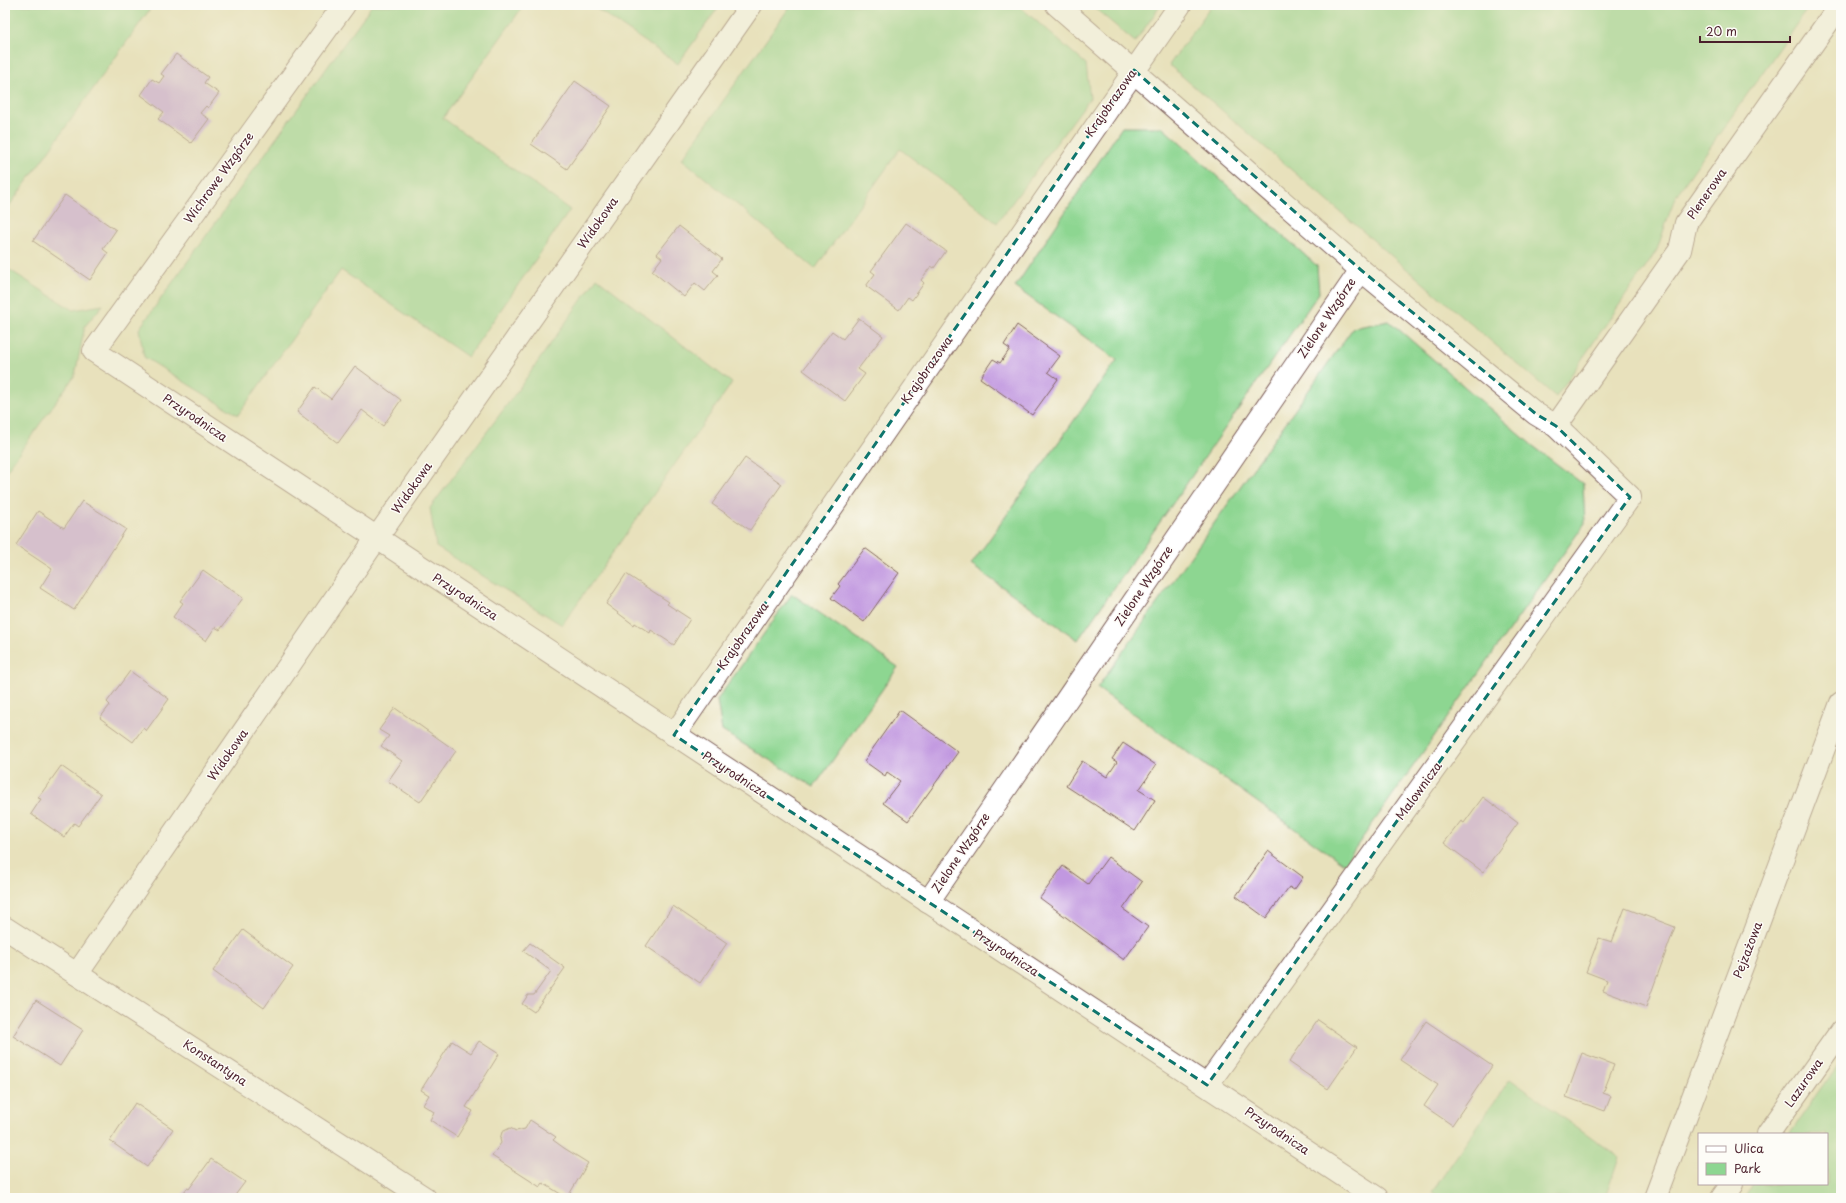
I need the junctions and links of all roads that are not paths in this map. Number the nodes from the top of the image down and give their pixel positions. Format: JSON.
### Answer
{"nodes":[{"id":1,"x":344,"y":5,"type":"edge"},
{"id":2,"x":750,"y":5,"type":"edge"},
{"id":3,"x":1057,"y":5,"type":"edge"},
{"id":4,"x":1180,"y":5,"type":"edge"},
{"id":5,"x":1840,"y":5,"type":"edge"},
{"id":6,"x":1134,"y":70,"type":"junction"},
{"id":7,"x":1360,"y":270,"type":"junction"},
{"id":8,"x":94,"y":351,"type":"joint"},
{"id":9,"x":1556,"y":426,"type":"junction"},
{"id":10,"x":376,"y":539,"type":"junction"},
{"id":11,"x":1841,"y":703,"type":"edge"},
{"id":12,"x":674,"y":735,"type":"junction"},
{"id":13,"x":928,"y":902,"type":"junction"},
{"id":14,"x":5,"y":928,"type":"edge"},
{"id":15,"x":77,"y":974,"type":"junction"},
{"id":16,"x":1841,"y":1031,"type":"edge"},
{"id":17,"x":1207,"y":1085,"type":"junction"},
{"id":18,"x":1769,"y":1133,"type":"edge"},
{"id":19,"x":1731,"y":1185,"type":"edge"},
{"id":20,"x":425,"y":1198,"type":"edge"},
{"id":21,"x":1377,"y":1198,"type":"edge"},
{"id":22,"x":1655,"y":1198,"type":"edge"},
{"id":23,"x":1722,"y":1198,"type":"edge"}],
"edges":[{"from":1,"to":8,"type":"street","name":"Wichrowe Wzgórze"},
{"from":2,"to":10,"type":"street","name":"Widokowa"},
{"from":3,"to":6,"type":"street"},
{"from":4,"to":6,"type":"street","name":"Krajobrazowa"},
{"from":5,"to":9,"type":"street","name":"Plenerowa"},
{"from":6,"to":7,"type":"street"},
{"from":6,"to":12,"type":"street","name":"Krajobrazowa"},
{"from":7,"to":9,"type":"street"},
{"from":7,"to":13,"type":"street","name":"Zielone Wzgórze"},
{"from":8,"to":10,"type":"street","name":"Przyrodnicza"},
{"from":9,"to":17,"type":"street","name":"Malownicza"},
{"from":10,"to":12,"type":"street","name":"Przyrodnicza"},
{"from":10,"to":15,"type":"street","name":"Widokowa"},
{"from":11,"to":22,"type":"street","name":"Pejzażowa"},
{"from":12,"to":13,"type":"street","name":"Przyrodnicza"},
{"from":13,"to":17,"type":"street","name":"Przyrodnicza"},
{"from":14,"to":15,"type":"street","name":"Konstantyna"},
{"from":15,"to":20,"type":"street","name":"Konstantyna"},
{"from":16,"to":18,"type":"street","name":"Lazurowa"},
{"from":17,"to":21,"type":"street","name":"Przyrodnicza"},
{"from":19,"to":23,"type":"street"}]}
